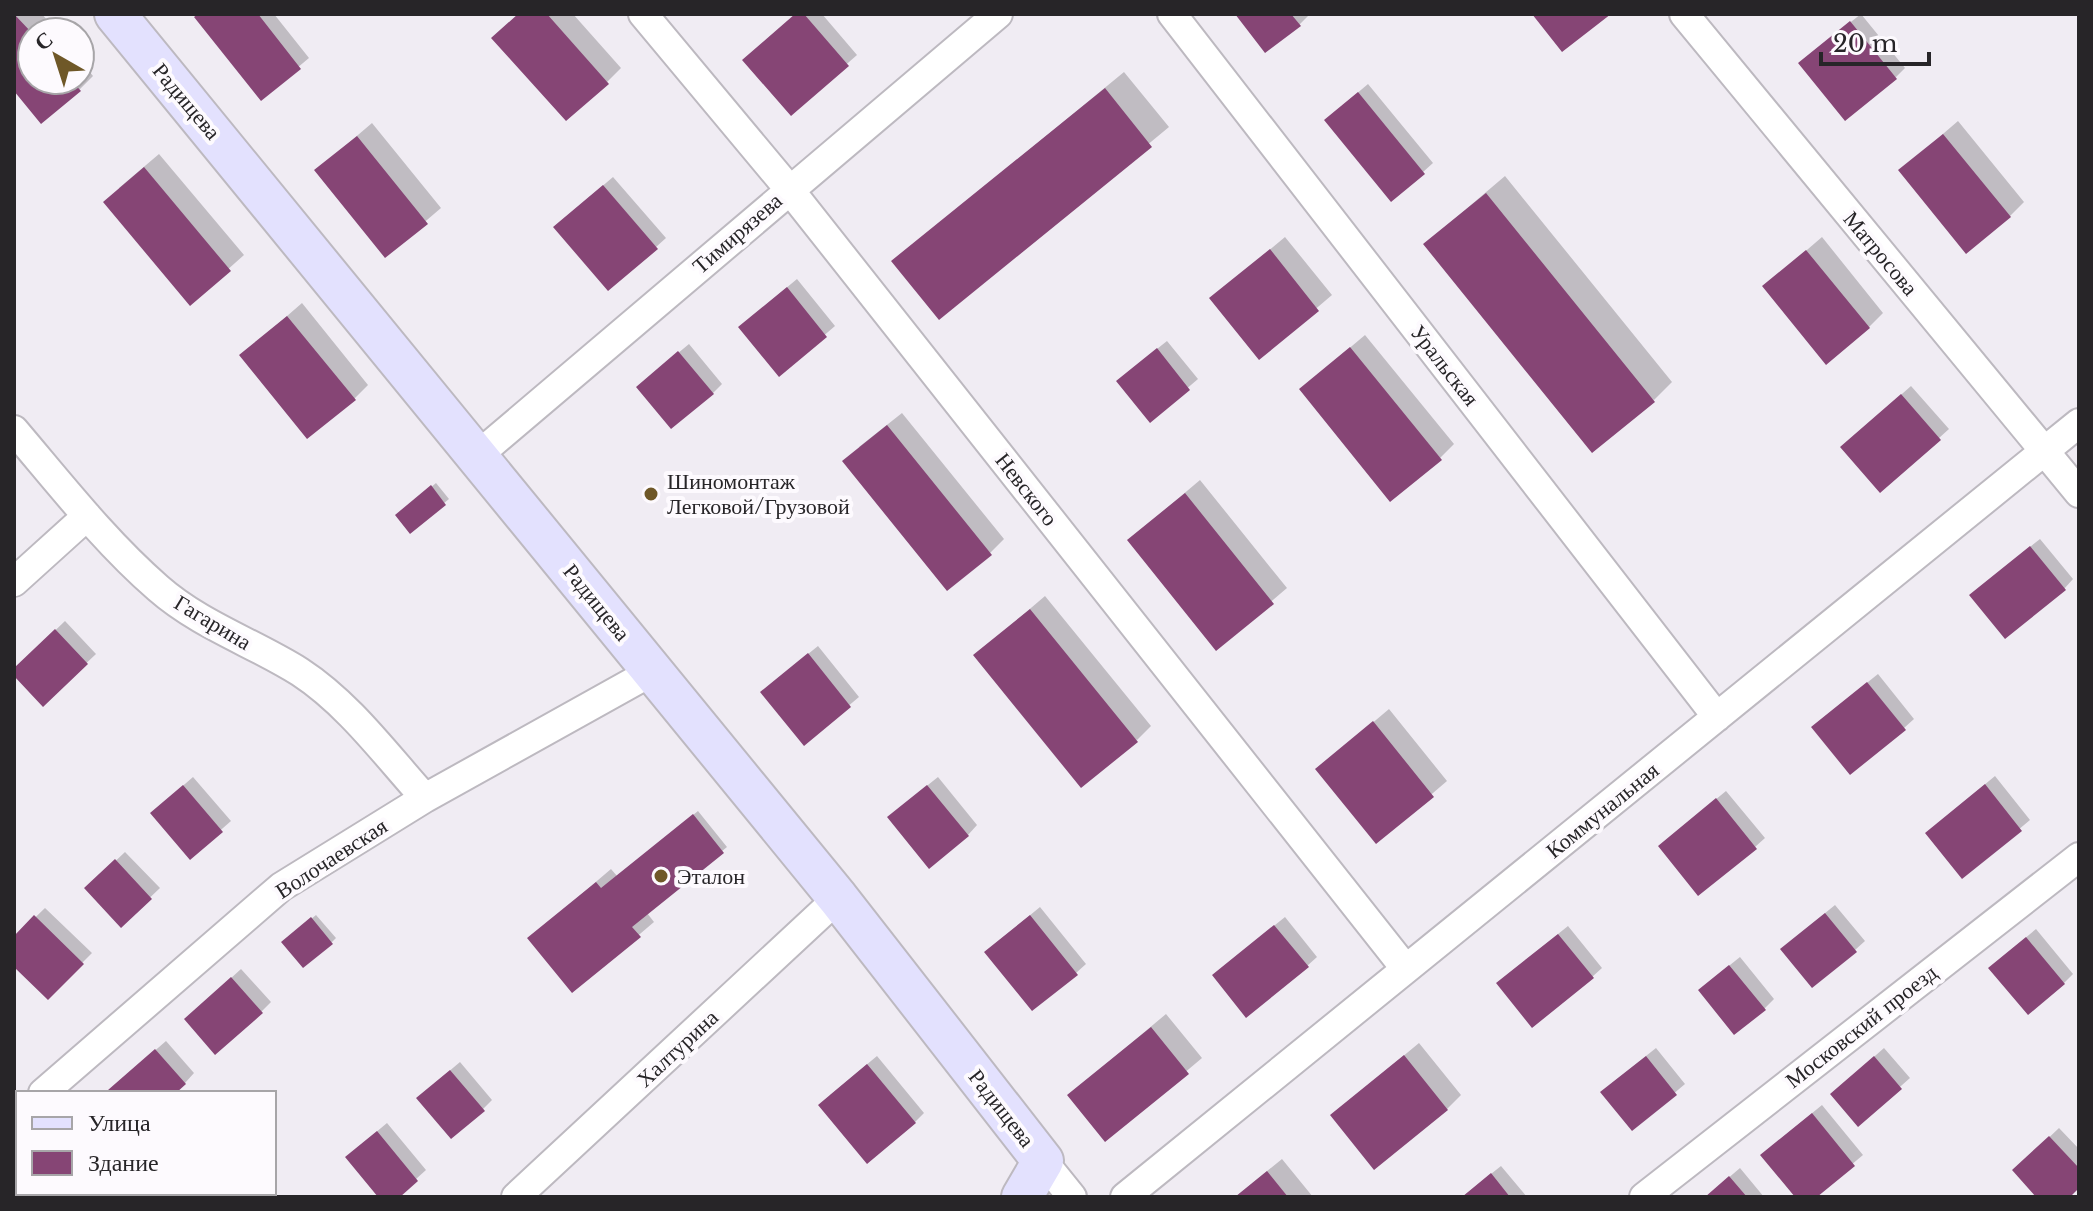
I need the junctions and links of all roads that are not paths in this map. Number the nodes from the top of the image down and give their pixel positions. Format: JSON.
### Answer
{"nodes":[{"id":1,"x":115,"y":14,"type":"edge"},
{"id":2,"x":643,"y":14,"type":"edge"},
{"id":3,"x":998,"y":14,"type":"edge"},
{"id":4,"x":1172,"y":14,"type":"edge"},
{"id":5,"x":1684,"y":14,"type":"edge"},
{"id":6,"x":789,"y":189,"type":"junction"},
{"id":7,"x":2079,"y":423,"type":"edge"},
{"id":8,"x":14,"y":430,"type":"edge"},
{"id":9,"x":2044,"y":451,"type":"junction"},
{"id":10,"x":477,"y":456,"type":"junction"},
{"id":11,"x":2079,"y":493,"type":"edge"},
{"id":12,"x":87,"y":516,"type":"junction"},
{"id":13,"x":14,"y":582,"type":"edge"},
{"id":14,"x":653,"y":671,"type":"junction"},
{"id":15,"x":1717,"y":717,"type":"junction"},
{"id":16,"x":425,"y":798,"type":"junction"},
{"id":17,"x":2079,"y":857,"type":"edge"},
{"id":18,"x":838,"y":898,"type":"junction"},
{"id":19,"x":1405,"y":968,"type":"junction"},
{"id":20,"x":45,"y":1091,"type":"edge"},
{"id":21,"x":1043,"y":1161,"type":"junction"},
{"id":22,"x":516,"y":1197,"type":"edge"},
{"id":23,"x":1022,"y":1197,"type":"edge"},
{"id":24,"x":1072,"y":1197,"type":"edge"},
{"id":25,"x":1125,"y":1197,"type":"edge"},
{"id":26,"x":1644,"y":1197,"type":"edge"}],
"edges":[{"from":1,"to":10,"type":"street","name":"Радищева"},
{"from":2,"to":6,"type":"street","name":"Невского"},
{"from":3,"to":6,"type":"street","name":"Тимирязева"},
{"from":4,"to":15,"type":"street","name":"Уральская"},
{"from":5,"to":9,"type":"street","name":"Матросова"},
{"from":6,"to":10,"type":"street","name":"Тимирязева"},
{"from":6,"to":19,"type":"street","name":"Невского"},
{"from":7,"to":9,"type":"street","name":"Коммунальная"},
{"from":8,"to":12,"type":"street","name":"Гагарина"},
{"from":9,"to":11,"type":"street","name":"Матросова"},
{"from":9,"to":15,"type":"street","name":"Коммунальная"},
{"from":10,"to":14,"type":"street","name":"Радищева"},
{"from":12,"to":13,"type":"street"},
{"from":12,"to":16,"type":"street","name":"Гагарина"},
{"from":14,"to":16,"type":"street","name":"Волочаевская"},
{"from":14,"to":18,"type":"street","name":"Радищева"},
{"from":15,"to":19,"type":"street","name":"Коммунальная"},
{"from":16,"to":20,"type":"street","name":"Волочаевская"},
{"from":17,"to":26,"type":"street","name":"Московский проезд"},
{"from":18,"to":21,"type":"street","name":"Радищева"},
{"from":18,"to":22,"type":"street","name":"Халтурина"},
{"from":19,"to":25,"type":"street","name":"Коммунальная"},
{"from":21,"to":23,"type":"street"},
{"from":21,"to":24,"type":"street","name":"Радищева"}]}
